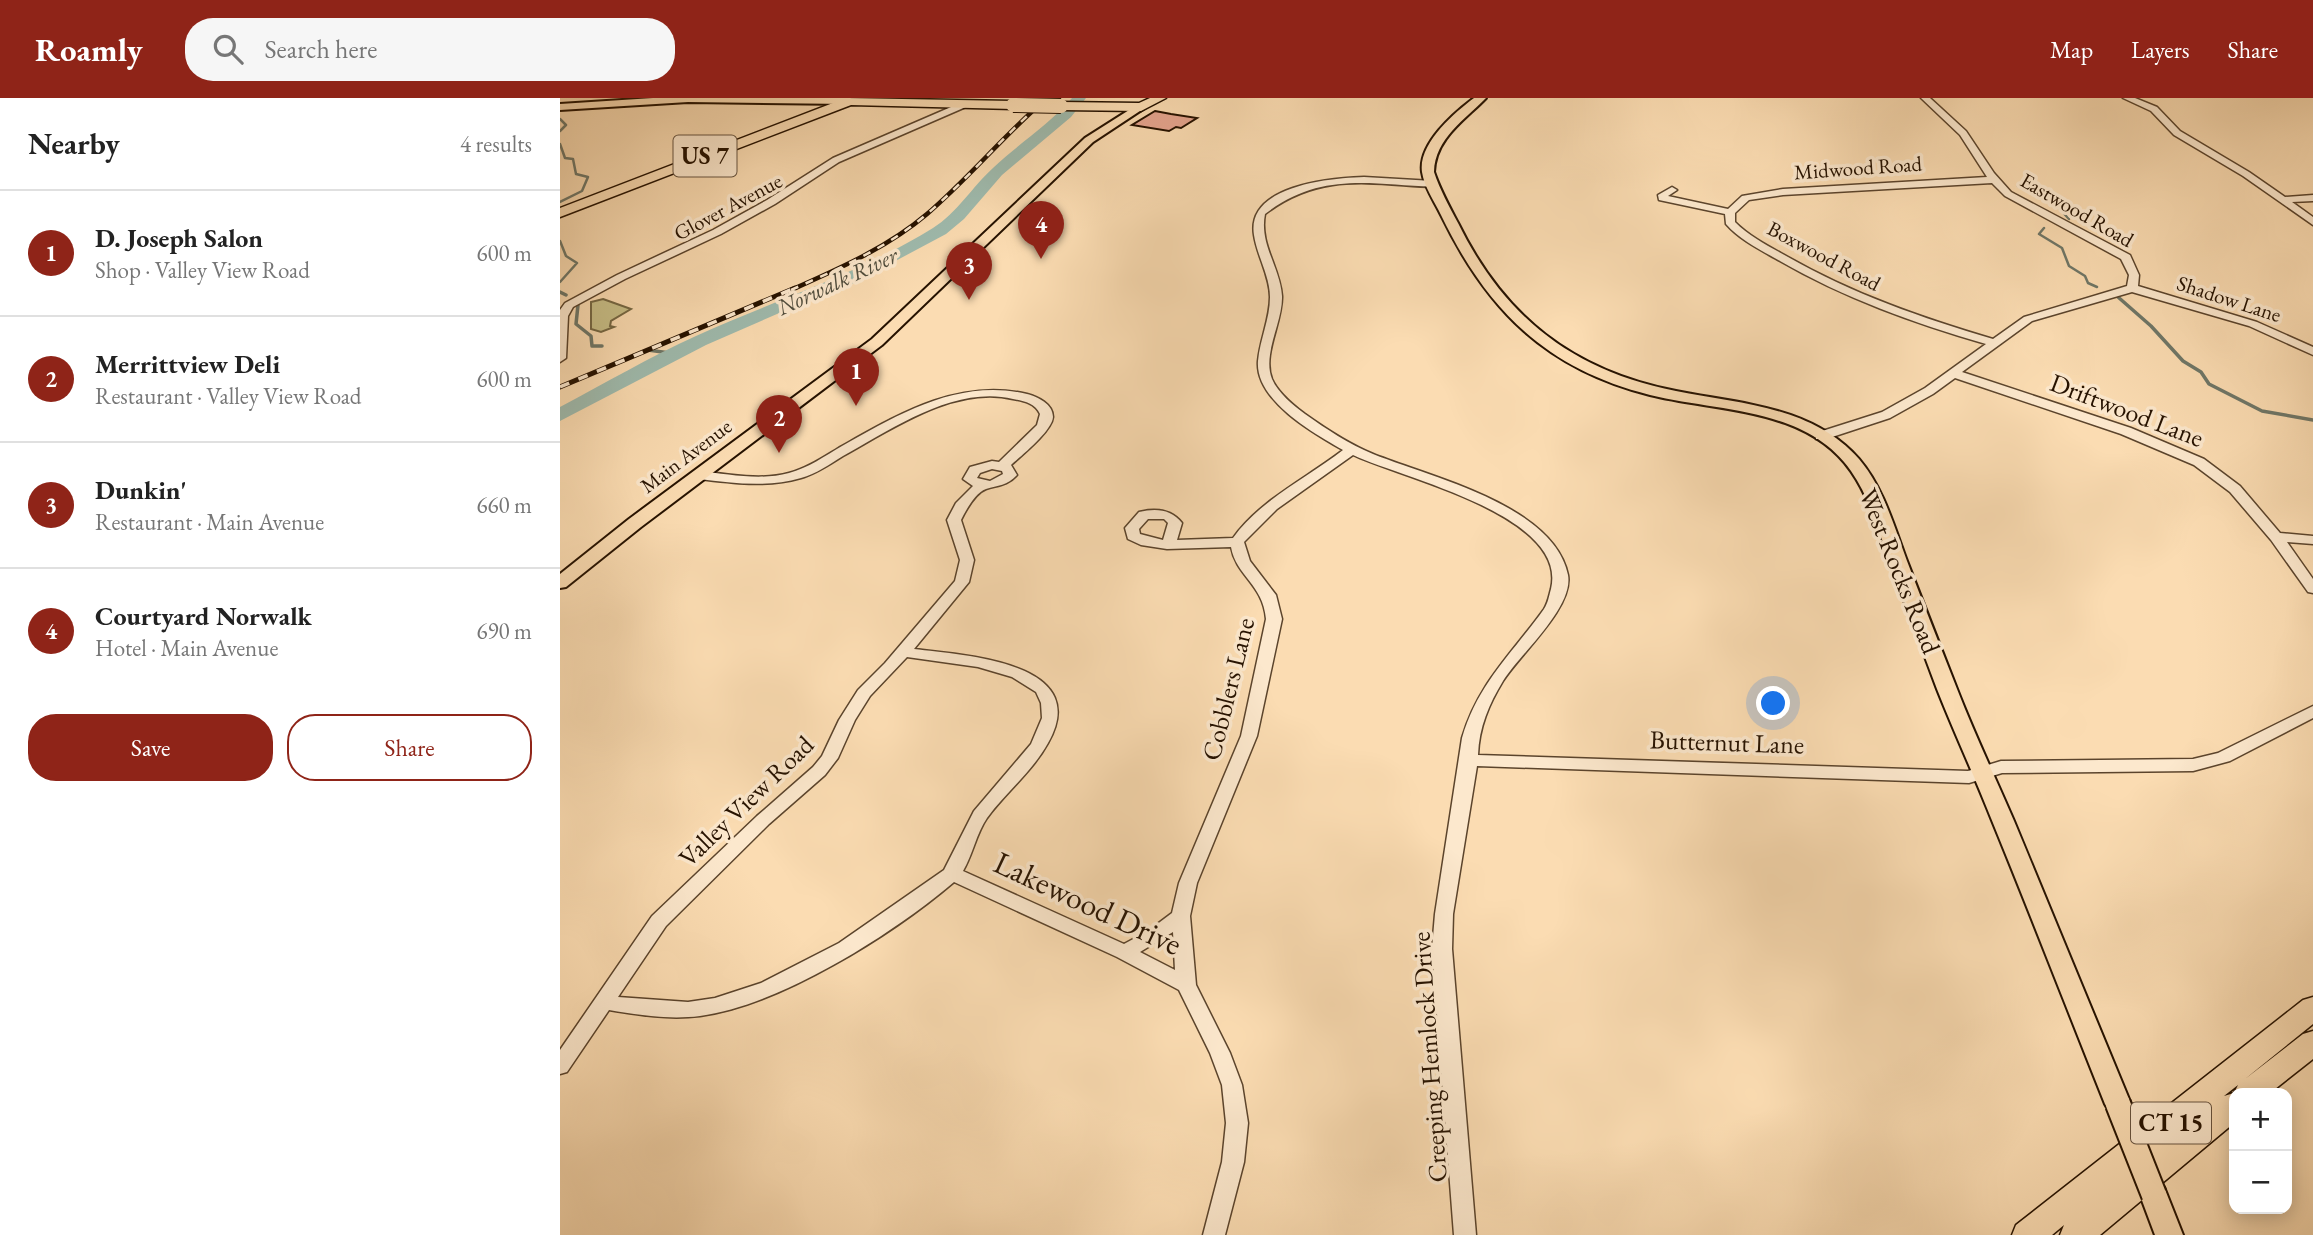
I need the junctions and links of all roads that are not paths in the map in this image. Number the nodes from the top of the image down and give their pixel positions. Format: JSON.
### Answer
{"nodes":[{"id":1,"x":712,"y":98,"type":"edge"},
{"id":2,"x":1160,"y":98,"type":"edge"},
{"id":3,"x":1481,"y":98,"type":"edge"},
{"id":4,"x":1925,"y":98,"type":"edge"},
{"id":5,"x":2127,"y":98,"type":"edge"},
{"id":6,"x":849,"y":101,"type":"junction"},
{"id":7,"x":965,"y":104,"type":"junction"},
{"id":8,"x":560,"y":107,"type":"edge"},
{"id":9,"x":1141,"y":107,"type":"junction"},
{"id":10,"x":1994,"y":180,"type":"junction"},
{"id":11,"x":1433,"y":184,"type":"junction"},
{"id":12,"x":1672,"y":190,"type":"dead end"},
{"id":13,"x":2313,"y":198,"type":"edge"},
{"id":14,"x":2284,"y":201,"type":"junction"},
{"id":15,"x":1730,"y":212,"type":"junction"},
{"id":16,"x":560,"y":213,"type":"edge"},
{"id":17,"x":2313,"y":222,"type":"edge"},
{"id":18,"x":560,"y":226,"type":"edge"},
{"id":19,"x":2132,"y":288,"type":"junction"},
{"id":20,"x":1994,"y":344,"type":"junction"},
{"id":21,"x":2313,"y":351,"type":"edge"},
{"id":22,"x":560,"y":358,"type":"edge"},
{"id":23,"x":1955,"y":374,"type":"junction"},
{"id":24,"x":1821,"y":436,"type":"junction"},
{"id":25,"x":1352,"y":449,"type":"junction"},
{"id":26,"x":699,"y":475,"type":"junction"},
{"id":27,"x":2276,"y":537,"type":"junction"},
{"id":28,"x":2313,"y":540,"type":"edge"},
{"id":29,"x":1237,"y":542,"type":"junction"},
{"id":30,"x":1169,"y":543,"type":"dead end"},
{"id":31,"x":560,"y":583,"type":"edge"},
{"id":32,"x":2313,"y":589,"type":"edge"},
{"id":33,"x":903,"y":652,"type":"junction"},
{"id":34,"x":2313,"y":711,"type":"edge"},
{"id":35,"x":1469,"y":760,"type":"junction"},
{"id":36,"x":1983,"y":772,"type":"junction"},
{"id":37,"x":952,"y":874,"type":"junction"},
{"id":38,"x":1181,"y":916,"type":"junction"},
{"id":39,"x":1124,"y":952,"type":"junction"},
{"id":40,"x":1186,"y":985,"type":"junction"},
{"id":41,"x":605,"y":1002,"type":"junction"},
{"id":42,"x":2313,"y":1008,"type":"edge"},
{"id":43,"x":2313,"y":1042,"type":"edge"},
{"id":44,"x":560,"y":1066,"type":"edge"},
{"id":45,"x":2255,"y":1088,"type":"edge"},
{"id":46,"x":2229,"y":1109,"type":"edge"},
{"id":47,"x":1214,"y":1235,"type":"edge"},
{"id":48,"x":1465,"y":1235,"type":"edge"},
{"id":49,"x":2028,"y":1235,"type":"edge"},
{"id":50,"x":2077,"y":1235,"type":"edge"},
{"id":51,"x":2169,"y":1235,"type":"edge"}],
"edges":[{"from":1,"to":6,"type":"main road"},
{"from":1,"to":8,"type":"main road"},
{"from":2,"to":9,"type":"highway","name":"Main Avenue","number":"US 7"},
{"from":3,"to":11,"type":"main road","name":"West Rocks Road"},
{"from":4,"to":10,"type":"street","name":"Eastwood Road"},
{"from":5,"to":14,"type":"street"},
{"from":6,"to":7,"type":"highway","number":"US 7"},
{"from":6,"to":16,"type":"highway","number":"US 7"},
{"from":6,"to":18,"type":"highway","number":"US 7"},
{"from":7,"to":9,"type":"highway","number":"US 7","bridge":true},
{"from":7,"to":22,"type":"street","name":"Glover Avenue"},
{"from":9,"to":26,"type":"main road","name":"Main Avenue"},
{"from":10,"to":15,"type":"street","name":"Midwood Road"},
{"from":10,"to":19,"type":"street","name":"Eastwood Road"},
{"from":11,"to":24,"type":"main road","name":"West Rocks Road"},
{"from":11,"to":25,"type":"street","name":"Creeping Hemlock Drive"},
{"from":12,"to":15,"type":"street"},
{"from":13,"to":14,"type":"street"},
{"from":14,"to":17,"type":"street"},
{"from":15,"to":20,"type":"street","name":"Boxwood Road"},
{"from":19,"to":20,"type":"street","name":"Eastwood Road"},
{"from":19,"to":21,"type":"street","name":"Shadow Lane"},
{"from":20,"to":23,"type":"street","name":"Eastwood Road"},
{"from":23,"to":24,"type":"street","name":"Eastwood Road"},
{"from":23,"to":27,"type":"street","name":"Driftwood Lane"},
{"from":24,"to":36,"type":"main road","name":"West Rocks Road"},
{"from":25,"to":29,"type":"street"},
{"from":25,"to":35,"type":"street","name":"Creeping Hemlock Drive"},
{"from":26,"to":31,"type":"main road","name":"Main Avenue"},
{"from":26,"to":33,"type":"street","name":"Valley View Road"},
{"from":27,"to":28,"type":"street"},
{"from":27,"to":32,"type":"street","name":"Driftwood Lane"},
{"from":29,"to":30,"type":"street"},
{"from":29,"to":38,"type":"street","name":"Cobblers Lane"},
{"from":33,"to":37,"type":"street"},
{"from":33,"to":41,"type":"street","name":"Valley View Road"},
{"from":34,"to":36,"type":"street"},
{"from":35,"to":36,"type":"street","name":"Butternut Lane"},
{"from":35,"to":48,"type":"street","name":"Creeping Hemlock Drive"},
{"from":36,"to":51,"type":"main road","name":"West Rocks Road","bridge":true},
{"from":37,"to":39,"type":"street","name":"Lakewood Drive"},
{"from":37,"to":41,"type":"street"},
{"from":38,"to":39,"type":"street"},
{"from":38,"to":40,"type":"street","name":"Cobblers Lane"},
{"from":39,"to":40,"type":"street","name":"Lakewood Drive"},
{"from":40,"to":47,"type":"street","name":"Lakewood Drive"},
{"from":41,"to":44,"type":"street","name":"Valley View Road"},
{"from":42,"to":49,"type":"highway","number":"CT 15"},
{"from":43,"to":45,"type":"highway","number":"CT 15"},
{"from":46,"to":50,"type":"highway","number":"CT 15"}]}
